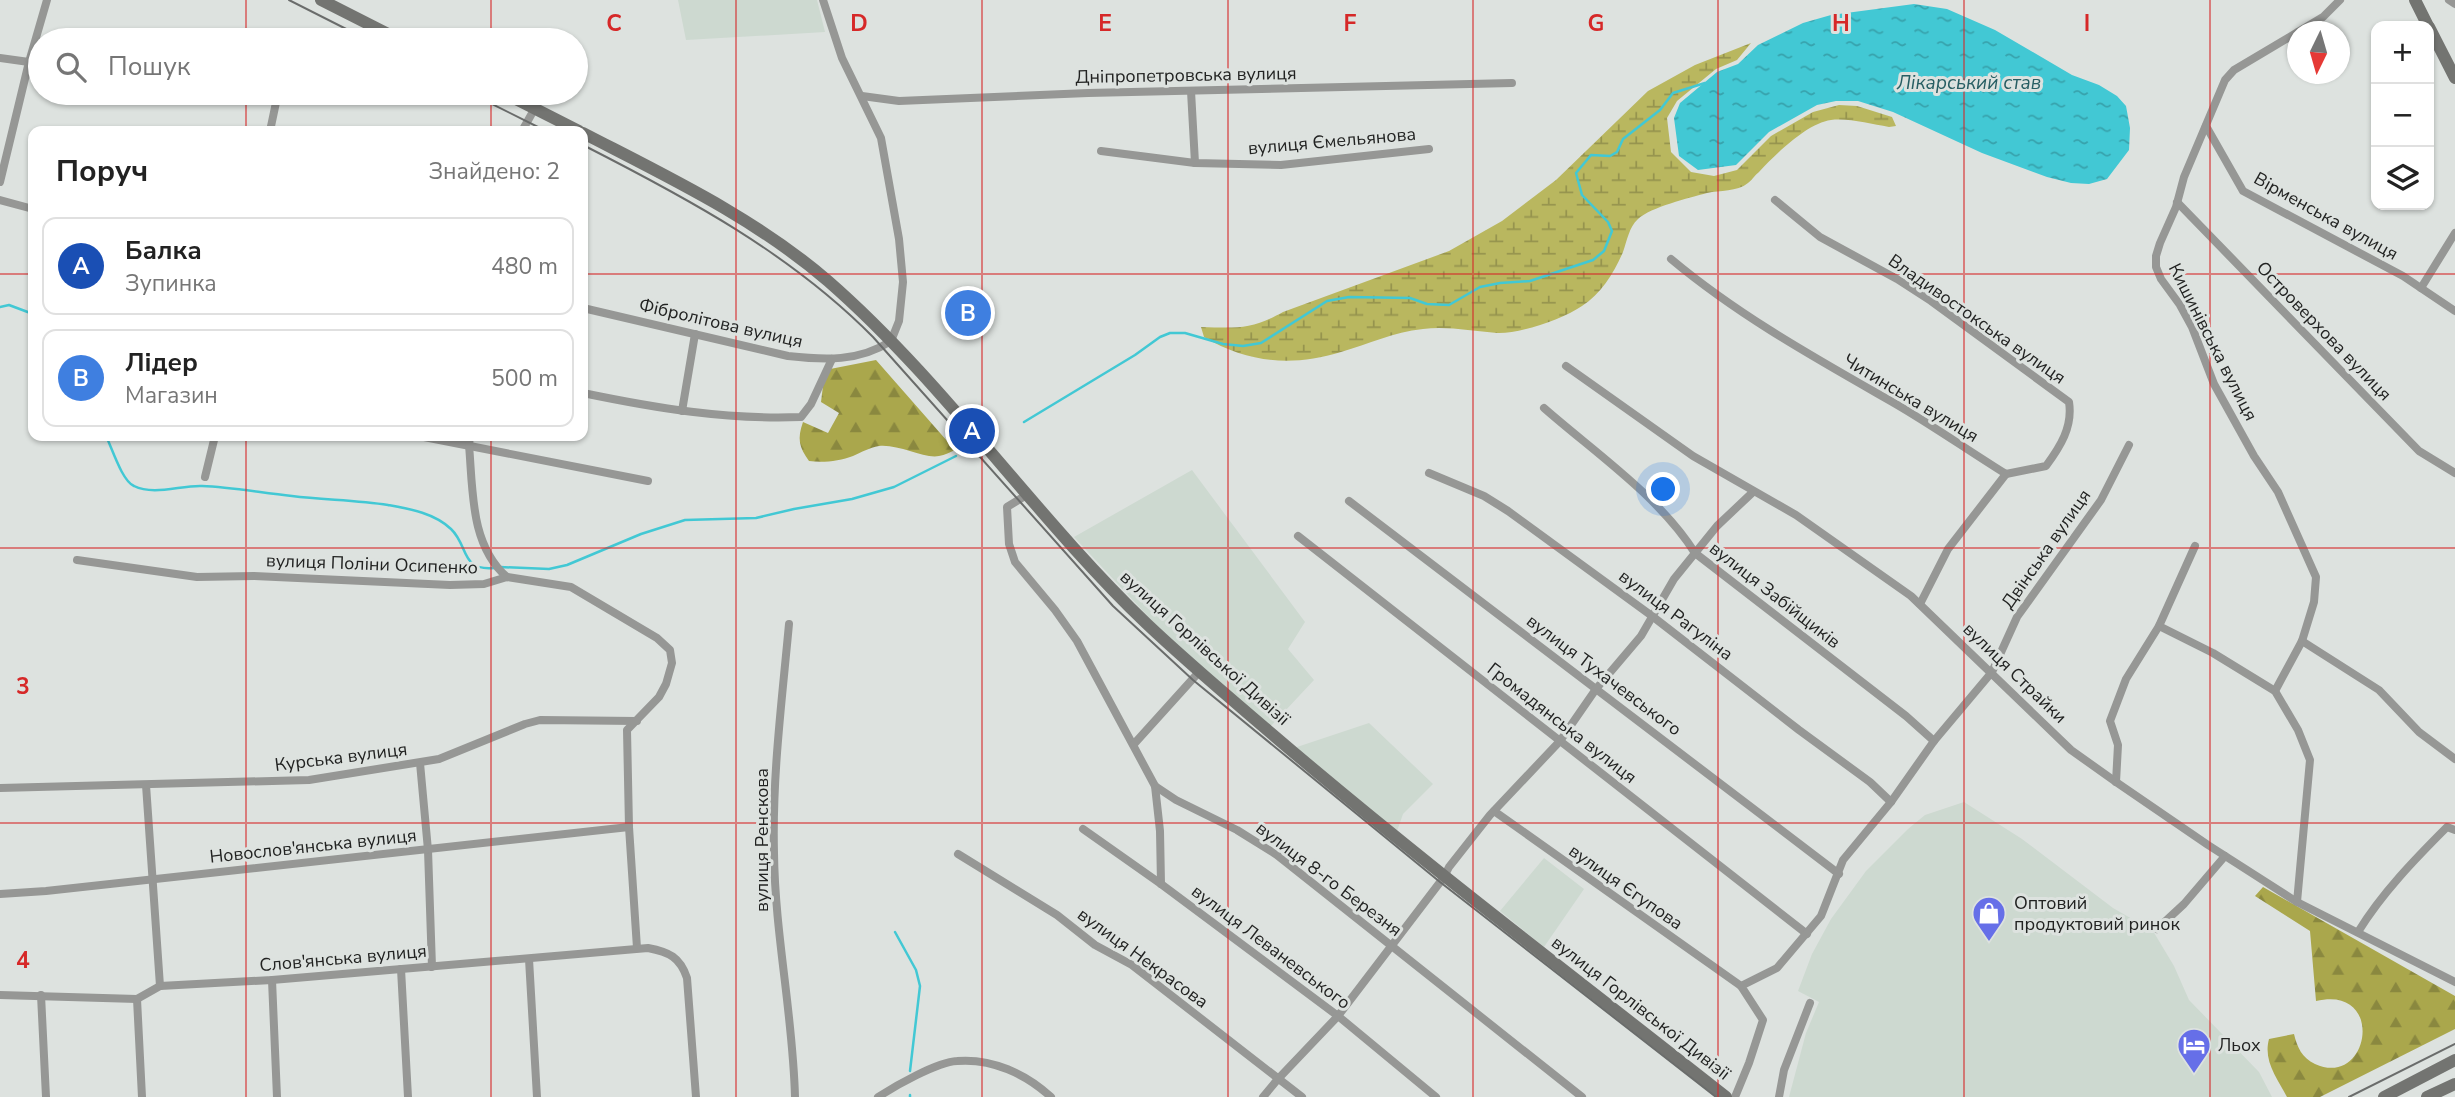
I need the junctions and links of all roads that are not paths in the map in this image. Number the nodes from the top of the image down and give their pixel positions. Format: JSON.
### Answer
{"nodes":[{"id":1,"x":47,"y":0,"type":"edge"},
{"id":2,"x":321,"y":0,"type":"edge"},
{"id":3,"x":823,"y":0,"type":"edge"},
{"id":4,"x":2340,"y":0,"type":"edge"},
{"id":5,"x":2415,"y":0,"type":"edge"},
{"id":6,"x":2449,"y":0,"type":"edge"},
{"id":7,"x":2455,"y":4,"type":"edge"},
{"id":8,"x":2316,"y":21,"type":"edge"},
{"id":9,"x":2426,"y":21,"type":"edge"},
{"id":10,"x":39,"y":28,"type":"edge"},
{"id":11,"x":376,"y":28,"type":"edge"},
{"id":12,"x":2434,"y":37,"type":"edge"},
{"id":13,"x":2287,"y":39,"type":"edge"},
{"id":14,"x":0,"y":58,"type":"edge"},
{"id":15,"x":28,"y":62,"type":"edge"},
{"id":16,"x":28,"y":66,"type":"edge"},
{"id":17,"x":2455,"y":78,"type":"edge"},
{"id":18,"x":1512,"y":83,"type":"dead end"},
{"id":19,"x":1191,"y":90,"type":"junction"},
{"id":20,"x":862,"y":96,"type":"junction"},
{"id":21,"x":275,"y":105,"type":"edge"},
{"id":22,"x":529,"y":105,"type":"edge"},
{"id":23,"x":535,"y":108,"type":"junction"},
{"id":24,"x":271,"y":126,"type":"edge"},
{"id":25,"x":525,"y":126,"type":"edge"},
{"id":26,"x":570,"y":126,"type":"edge"},
{"id":27,"x":2206,"y":126,"type":"junction"},
{"id":28,"x":588,"y":136,"type":"edge"},
{"id":29,"x":1429,"y":149,"type":"dead end"},
{"id":30,"x":1101,"y":151,"type":"dead end"},
{"id":31,"x":1195,"y":163,"type":"junction"},
{"id":32,"x":0,"y":183,"type":"edge"},
{"id":33,"x":0,"y":200,"type":"edge"},
{"id":34,"x":1775,"y":200,"type":"dead end"},
{"id":35,"x":2177,"y":202,"type":"junction"},
{"id":36,"x":28,"y":208,"type":"edge"},
{"id":37,"x":2455,"y":233,"type":"edge"},
{"id":38,"x":1671,"y":259,"type":"dead end"},
{"id":39,"x":2421,"y":288,"type":"junction"},
{"id":40,"x":588,"y":309,"type":"edge"},
{"id":41,"x":2455,"y":311,"type":"edge"},
{"id":42,"x":695,"y":334,"type":"junction"},
{"id":43,"x":891,"y":341,"type":"junction"},
{"id":44,"x":832,"y":359,"type":"junction"},
{"id":45,"x":1566,"y":366,"type":"dead end"},
{"id":46,"x":588,"y":394,"type":"edge"},
{"id":47,"x":1544,"y":408,"type":"dead end"},
{"id":48,"x":682,"y":411,"type":"junction"},
{"id":49,"x":214,"y":441,"type":"edge"},
{"id":50,"x":470,"y":441,"type":"edge"},
{"id":51,"x":2129,"y":445,"type":"dead end"},
{"id":52,"x":1429,"y":473,"type":"dead end"},
{"id":53,"x":2455,"y":473,"type":"edge"},
{"id":54,"x":2007,"y":474,"type":"junction"},
{"id":55,"x":205,"y":477,"type":"dead end"},
{"id":56,"x":648,"y":481,"type":"dead end"},
{"id":57,"x":1753,"y":492,"type":"junction"},
{"id":58,"x":1028,"y":494,"type":"junction"},
{"id":59,"x":1349,"y":501,"type":"dead end"},
{"id":60,"x":1298,"y":536,"type":"dead end"},
{"id":61,"x":2195,"y":545,"type":"dead end"},
{"id":62,"x":1695,"y":553,"type":"junction"},
{"id":63,"x":77,"y":559,"type":"dead end"},
{"id":64,"x":501,"y":572,"type":"junction"},
{"id":65,"x":1920,"y":604,"type":"junction"},
{"id":66,"x":1652,"y":616,"type":"junction"},
{"id":67,"x":789,"y":624,"type":"dead end"},
{"id":68,"x":2159,"y":626,"type":"junction"},
{"id":69,"x":2302,"y":641,"type":"junction"},
{"id":70,"x":1199,"y":672,"type":"junction"},
{"id":71,"x":1992,"y":672,"type":"junction"},
{"id":72,"x":1596,"y":689,"type":"junction"},
{"id":73,"x":2275,"y":691,"type":"junction"},
{"id":74,"x":637,"y":720,"type":"junction"},
{"id":75,"x":1560,"y":741,"type":"junction"},
{"id":76,"x":1934,"y":741,"type":"junction"},
{"id":77,"x":1134,"y":744,"type":"junction"},
{"id":78,"x":2455,"y":759,"type":"edge"},
{"id":79,"x":420,"y":763,"type":"junction"},
{"id":80,"x":2116,"y":782,"type":"junction"},
{"id":81,"x":146,"y":785,"type":"junction"},
{"id":82,"x":1155,"y":786,"type":"junction"},
{"id":83,"x":0,"y":788,"type":"edge"},
{"id":84,"x":1891,"y":802,"type":"junction"},
{"id":85,"x":1494,"y":811,"type":"junction"},
{"id":86,"x":629,"y":827,"type":"junction"},
{"id":87,"x":1083,"y":829,"type":"dead end"},
{"id":88,"x":2455,"y":830,"type":"edge"},
{"id":89,"x":428,"y":850,"type":"junction"},
{"id":90,"x":958,"y":854,"type":"dead end"},
{"id":91,"x":2225,"y":856,"type":"junction"},
{"id":92,"x":1839,"y":874,"type":"junction"},
{"id":93,"x":1444,"y":877,"type":"junction"},
{"id":94,"x":151,"y":878,"type":"junction"},
{"id":95,"x":1161,"y":884,"type":"junction"},
{"id":96,"x":0,"y":894,"type":"edge"},
{"id":97,"x":2297,"y":902,"type":"junction"},
{"id":98,"x":2157,"y":929,"type":"dead end"},
{"id":99,"x":2358,"y":932,"type":"junction"},
{"id":100,"x":1807,"y":934,"type":"junction"},
{"id":101,"x":1390,"y":946,"type":"junction"},
{"id":102,"x":636,"y":948,"type":"junction"},
{"id":103,"x":530,"y":960,"type":"junction"},
{"id":104,"x":432,"y":967,"type":"junction"},
{"id":105,"x":401,"y":969,"type":"junction"},
{"id":106,"x":272,"y":980,"type":"junction"},
{"id":107,"x":2455,"y":982,"type":"edge"},
{"id":108,"x":160,"y":986,"type":"junction"},
{"id":109,"x":1741,"y":986,"type":"junction"},
{"id":110,"x":0,"y":995,"type":"edge"},
{"id":111,"x":41,"y":995,"type":"junction"},
{"id":112,"x":137,"y":999,"type":"junction"},
{"id":113,"x":1810,"y":1003,"type":"dead end"},
{"id":114,"x":1338,"y":1016,"type":"junction"},
{"id":115,"x":2455,"y":1060,"type":"edge"},
{"id":116,"x":1278,"y":1079,"type":"junction"},
{"id":117,"x":2455,"y":1083,"type":"edge"},
{"id":118,"x":46,"y":1097,"type":"edge"},
{"id":119,"x":142,"y":1097,"type":"edge"},
{"id":120,"x":277,"y":1097,"type":"edge"},
{"id":121,"x":408,"y":1097,"type":"edge"},
{"id":122,"x":537,"y":1097,"type":"edge"},
{"id":123,"x":696,"y":1097,"type":"edge"},
{"id":124,"x":796,"y":1097,"type":"edge"},
{"id":125,"x":877,"y":1097,"type":"edge"},
{"id":126,"x":1051,"y":1097,"type":"edge"},
{"id":127,"x":1264,"y":1097,"type":"edge"},
{"id":128,"x":1302,"y":1097,"type":"edge"},
{"id":129,"x":1436,"y":1097,"type":"edge"},
{"id":130,"x":1582,"y":1097,"type":"edge"},
{"id":131,"x":1726,"y":1097,"type":"edge"},
{"id":132,"x":1735,"y":1097,"type":"edge"},
{"id":133,"x":1779,"y":1097,"type":"edge"},
{"id":134,"x":2384,"y":1097,"type":"edge"},
{"id":135,"x":2427,"y":1097,"type":"edge"}],
"edges":[{"from":1,"to":10,"type":"street"},
{"from":2,"to":11,"type":"main road"},
{"from":3,"to":20,"type":"street"},
{"from":4,"to":8,"type":"street","name":"Кишинівська вулиця"},
{"from":5,"to":9,"type":"main road"},
{"from":6,"to":7,"type":"street"},
{"from":12,"to":17,"type":"main road"},
{"from":13,"to":27,"type":"street","name":"Кишинівська вулиця"},
{"from":14,"to":15,"type":"street"},
{"from":16,"to":32,"type":"street"},
{"from":18,"to":19,"type":"street","name":"Дніпропетровська вулиця"},
{"from":19,"to":20,"type":"street","name":"Дніпропетровська вулиця"},
{"from":19,"to":31,"type":"street"},
{"from":20,"to":43,"type":"street"},
{"from":21,"to":24,"type":"street"},
{"from":22,"to":23,"type":"main road","name":"вулиця Горлівської Дивізії"},
{"from":23,"to":25,"type":"street"},
{"from":23,"to":26,"type":"main road","name":"вулиця Горлівської Дивізії"},
{"from":27,"to":35,"type":"street","name":"Кишинівська вулиця"},
{"from":27,"to":39,"type":"street","name":"Вірменська вулиця"},
{"from":28,"to":43,"type":"main road","name":"вулиця Горлівської Дивізії"},
{"from":29,"to":31,"type":"street","name":"вулиця Ємельянова"},
{"from":30,"to":31,"type":"street","name":"вулиця Ємельянова"},
{"from":33,"to":36,"type":"street"},
{"from":34,"to":54,"type":"street","name":"Владивостокська вулиця"},
{"from":35,"to":53,"type":"street","name":"Островерхова вулиця"},
{"from":35,"to":69,"type":"street","name":"Кишинівська вулиця"},
{"from":37,"to":39,"type":"street"},
{"from":38,"to":54,"type":"street","name":"Читинська вулиця"},
{"from":39,"to":41,"type":"street","name":"Вірменська вулиця"},
{"from":40,"to":42,"type":"street","name":"Фібролітова вулиця"},
{"from":42,"to":44,"type":"street","name":"Фібролітова вулиця"},
{"from":42,"to":48,"type":"street"},
{"from":43,"to":44,"type":"street","name":"Фібролітова вулиця"},
{"from":43,"to":58,"type":"main road","name":"вулиця Горлівської Дивізії"},
{"from":44,"to":48,"type":"street"},
{"from":45,"to":57,"type":"street","name":"вулиця Страйки"},
{"from":46,"to":48,"type":"street"},
{"from":47,"to":62,"type":"street","name":"вулиця Забійщиків"},
{"from":49,"to":55,"type":"street"},
{"from":50,"to":56,"type":"street"},
{"from":50,"to":64,"type":"street"},
{"from":51,"to":71,"type":"street","name":"Двінська вулиця"},
{"from":52,"to":66,"type":"street","name":"вулиця Рагуліна"},
{"from":54,"to":65,"type":"street"},
{"from":57,"to":62,"type":"street"},
{"from":57,"to":65,"type":"street","name":"вулиця Страйки"},
{"from":58,"to":70,"type":"main road","name":"вулиця Горлівської Дивізії"},
{"from":58,"to":77,"type":"street"},
{"from":59,"to":72,"type":"street","name":"вулиця Тухачевського"},
{"from":60,"to":75,"type":"street","name":"Громадянська вулиця"},
{"from":61,"to":68,"type":"street"},
{"from":62,"to":66,"type":"street"},
{"from":62,"to":76,"type":"street","name":"вулиця Забійщиків"},
{"from":63,"to":64,"type":"street","name":"вулиця Поліни Осипенко"},
{"from":64,"to":74,"type":"street","name":"вулиця Поліни Осипенко"},
{"from":65,"to":71,"type":"street","name":"вулиця Страйки"},
{"from":66,"to":72,"type":"street"},
{"from":66,"to":84,"type":"street","name":"вулиця Рагуліна"},
{"from":67,"to":124,"type":"street","name":"вулиця Ренскова"},
{"from":68,"to":73,"type":"street"},
{"from":68,"to":80,"type":"street"},
{"from":69,"to":73,"type":"street","name":"Кишинівська вулиця"},
{"from":69,"to":78,"type":"street"},
{"from":70,"to":77,"type":"street"},
{"from":70,"to":93,"type":"main road","name":"вулиця Горлівської Дивізії"},
{"from":71,"to":76,"type":"street","name":"Двінська вулиця"},
{"from":71,"to":80,"type":"street","name":"вулиця Страйки"},
{"from":72,"to":75,"type":"street"},
{"from":72,"to":92,"type":"street","name":"вулиця Тухачевського"},
{"from":73,"to":97,"type":"street"},
{"from":74,"to":79,"type":"street","name":"Курська вулиця"},
{"from":74,"to":86,"type":"street","name":"вулиця Поліни Осипенко"},
{"from":75,"to":85,"type":"street"},
{"from":75,"to":100,"type":"street","name":"Громадянська вулиця"},
{"from":76,"to":84,"type":"street","name":"Двінська вулиця"},
{"from":77,"to":82,"type":"street"},
{"from":79,"to":81,"type":"street","name":"Курська вулиця"},
{"from":79,"to":89,"type":"street"},
{"from":80,"to":91,"type":"street","name":"вулиця Страйки"},
{"from":81,"to":83,"type":"street","name":"Курська вулиця"},
{"from":81,"to":94,"type":"street"},
{"from":82,"to":95,"type":"street"},
{"from":82,"to":101,"type":"street","name":"вулиця 8-го Березня"},
{"from":84,"to":92,"type":"street","name":"Двінська вулиця"},
{"from":85,"to":93,"type":"street"},
{"from":85,"to":109,"type":"street","name":"вулиця Єгупова"},
{"from":86,"to":89,"type":"street","name":"Новослов'янська вулиця"},
{"from":86,"to":102,"type":"street","name":"вулиця Поліни Осипенко"},
{"from":87,"to":95,"type":"street","name":"вулиця Леваневського"},
{"from":88,"to":99,"type":"street"},
{"from":89,"to":94,"type":"street","name":"Новослов'янська вулиця"},
{"from":89,"to":104,"type":"street"},
{"from":90,"to":116,"type":"street","name":"вулиця Некрасова"},
{"from":91,"to":97,"type":"street","name":"вулиця Страйки"},
{"from":91,"to":98,"type":"street"},
{"from":92,"to":100,"type":"street","name":"Двінська вулиця"},
{"from":93,"to":101,"type":"street"},
{"from":93,"to":131,"type":"main road","name":"вулиця Горлівської Дивізії"},
{"from":94,"to":96,"type":"street","name":"Новослов'янська вулиця"},
{"from":94,"to":108,"type":"street"},
{"from":95,"to":114,"type":"street","name":"вулиця Леваневського"},
{"from":97,"to":99,"type":"street","name":"вулиця Страйки"},
{"from":99,"to":107,"type":"street","name":"вулиця Страйки"},
{"from":100,"to":109,"type":"street","name":"Двінська вулиця"},
{"from":101,"to":114,"type":"street"},
{"from":101,"to":130,"type":"street","name":"вулиця 8-го Березня"},
{"from":102,"to":103,"type":"street","name":"Слов'янська вулиця"},
{"from":102,"to":123,"type":"street","name":"Слов'янська вулиця"},
{"from":103,"to":104,"type":"street","name":"Слов'янська вулиця"},
{"from":103,"to":122,"type":"street"},
{"from":104,"to":105,"type":"street","name":"Слов'янська вулиця"},
{"from":105,"to":106,"type":"street","name":"Слов'янська вулиця"},
{"from":105,"to":121,"type":"street"},
{"from":106,"to":108,"type":"street","name":"Слов'янська вулиця"},
{"from":106,"to":120,"type":"street"},
{"from":108,"to":112,"type":"street","name":"Слов'янська вулиця"},
{"from":109,"to":132,"type":"street"},
{"from":110,"to":111,"type":"street"},
{"from":111,"to":112,"type":"street"},
{"from":111,"to":118,"type":"street"},
{"from":112,"to":119,"type":"street"},
{"from":113,"to":133,"type":"street"},
{"from":114,"to":116,"type":"street"},
{"from":114,"to":129,"type":"street","name":"вулиця Леваневського"},
{"from":115,"to":134,"type":"main road"},
{"from":116,"to":127,"type":"street"},
{"from":116,"to":128,"type":"street","name":"вулиця Некрасова"},
{"from":117,"to":135,"type":"main road"},
{"from":125,"to":126,"type":"street"}]}
